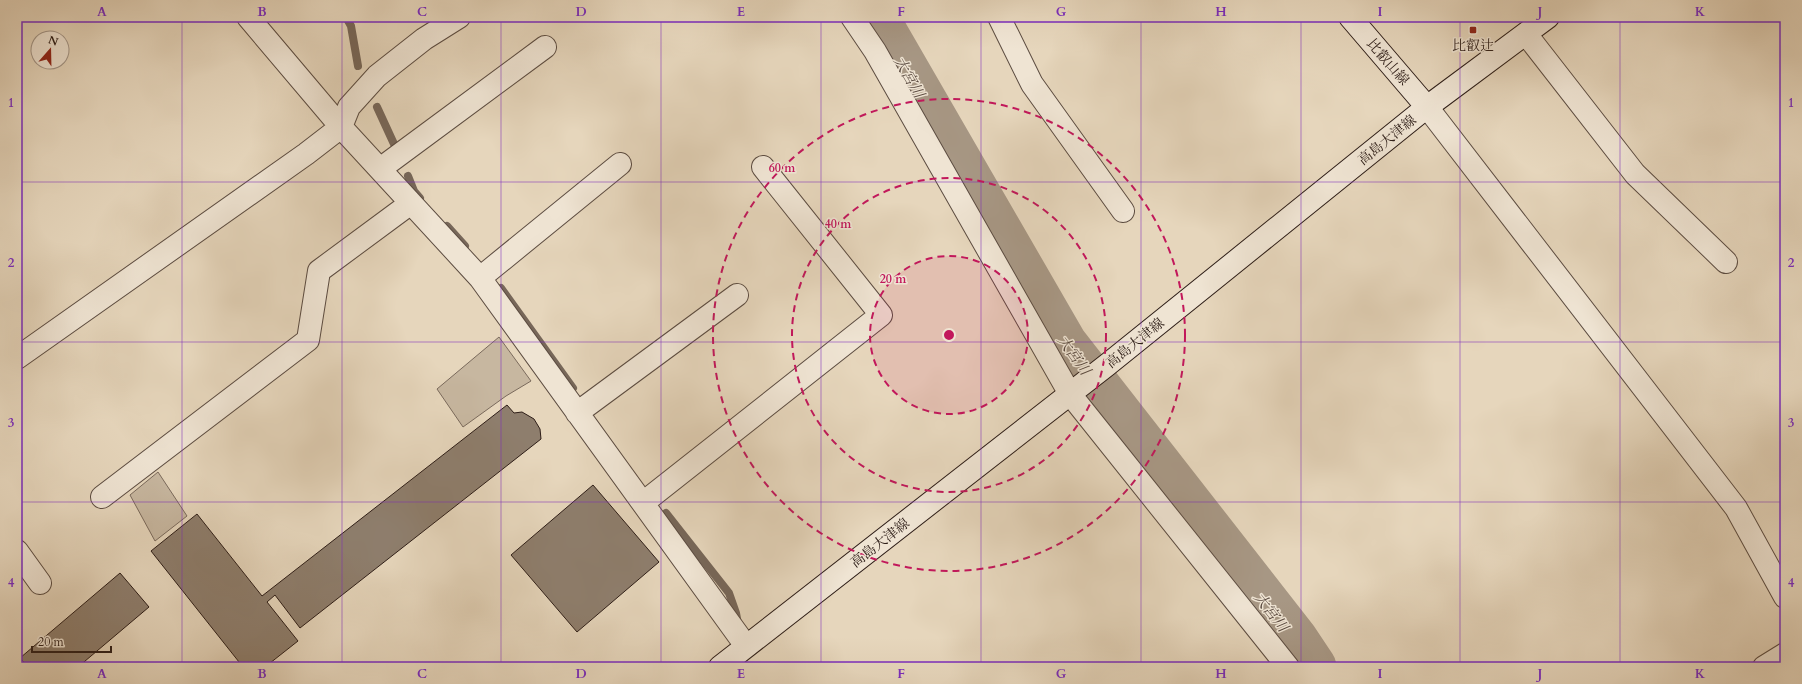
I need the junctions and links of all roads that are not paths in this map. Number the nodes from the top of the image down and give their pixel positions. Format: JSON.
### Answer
{"nodes":[{"id":1,"x":248,"y":17,"type":"edge"},
{"id":2,"x":459,"y":17,"type":"edge"},
{"id":3,"x":852,"y":17,"type":"edge"},
{"id":4,"x":999,"y":17,"type":"edge"},
{"id":5,"x":1350,"y":17,"type":"edge"},
{"id":6,"x":1548,"y":17,"type":"edge"},
{"id":7,"x":1526,"y":34,"type":"junction"},
{"id":8,"x":545,"y":47,"type":"dead end"},
{"id":9,"x":1427,"y":107,"type":"junction"},
{"id":10,"x":341,"y":127,"type":"junction"},
{"id":11,"x":620,"y":164,"type":"dead end"},
{"id":12,"x":763,"y":167,"type":"dead end"},
{"id":13,"x":380,"y":169,"type":"junction"},
{"id":14,"x":411,"y":204,"type":"junction"},
{"id":15,"x":1122,"y":211,"type":"dead end"},
{"id":16,"x":1726,"y":262,"type":"dead end"},
{"id":17,"x":480,"y":278,"type":"junction"},
{"id":18,"x":737,"y":295,"type":"dead end"},
{"id":19,"x":17,"y":358,"type":"edge"},
{"id":20,"x":1073,"y":392,"type":"junction"},
{"id":21,"x":577,"y":413,"type":"junction"},
{"id":22,"x":102,"y":497,"type":"dead end"},
{"id":23,"x":643,"y":503,"type":"junction"},
{"id":24,"x":17,"y":551,"type":"edge"},
{"id":25,"x":40,"y":583,"type":"dead end"},
{"id":26,"x":1785,"y":597,"type":"edge"},
{"id":27,"x":746,"y":646,"type":"junction"},
{"id":28,"x":1785,"y":654,"type":"edge"},
{"id":29,"x":720,"y":667,"type":"edge"},
{"id":30,"x":1288,"y":667,"type":"edge"},
{"id":31,"x":1764,"y":667,"type":"edge"}],
"edges":[{"from":1,"to":10,"type":"street"},
{"from":2,"to":10,"type":"street"},
{"from":3,"to":20,"type":"street"},
{"from":4,"to":15,"type":"street"},
{"from":5,"to":9,"type":"street","name":"比叡山線"},
{"from":6,"to":7,"type":"street","name":"高島大津線"},
{"from":7,"to":9,"type":"street","name":"高島大津線"},
{"from":7,"to":16,"type":"street"},
{"from":8,"to":13,"type":"street"},
{"from":9,"to":20,"type":"street","name":"高島大津線"},
{"from":9,"to":26,"type":"street","name":"比叡山線"},
{"from":10,"to":13,"type":"street"},
{"from":10,"to":19,"type":"street"},
{"from":11,"to":17,"type":"street"},
{"from":12,"to":23,"type":"street"},
{"from":13,"to":14,"type":"street"},
{"from":14,"to":17,"type":"street"},
{"from":14,"to":22,"type":"street"},
{"from":17,"to":21,"type":"street"},
{"from":18,"to":21,"type":"street"},
{"from":20,"to":27,"type":"street","name":"高島大津線"},
{"from":20,"to":30,"type":"street"},
{"from":21,"to":23,"type":"street"},
{"from":23,"to":27,"type":"street"},
{"from":24,"to":25,"type":"street"},
{"from":27,"to":29,"type":"street","name":"高島大津線"},
{"from":28,"to":31,"type":"street"}]}
